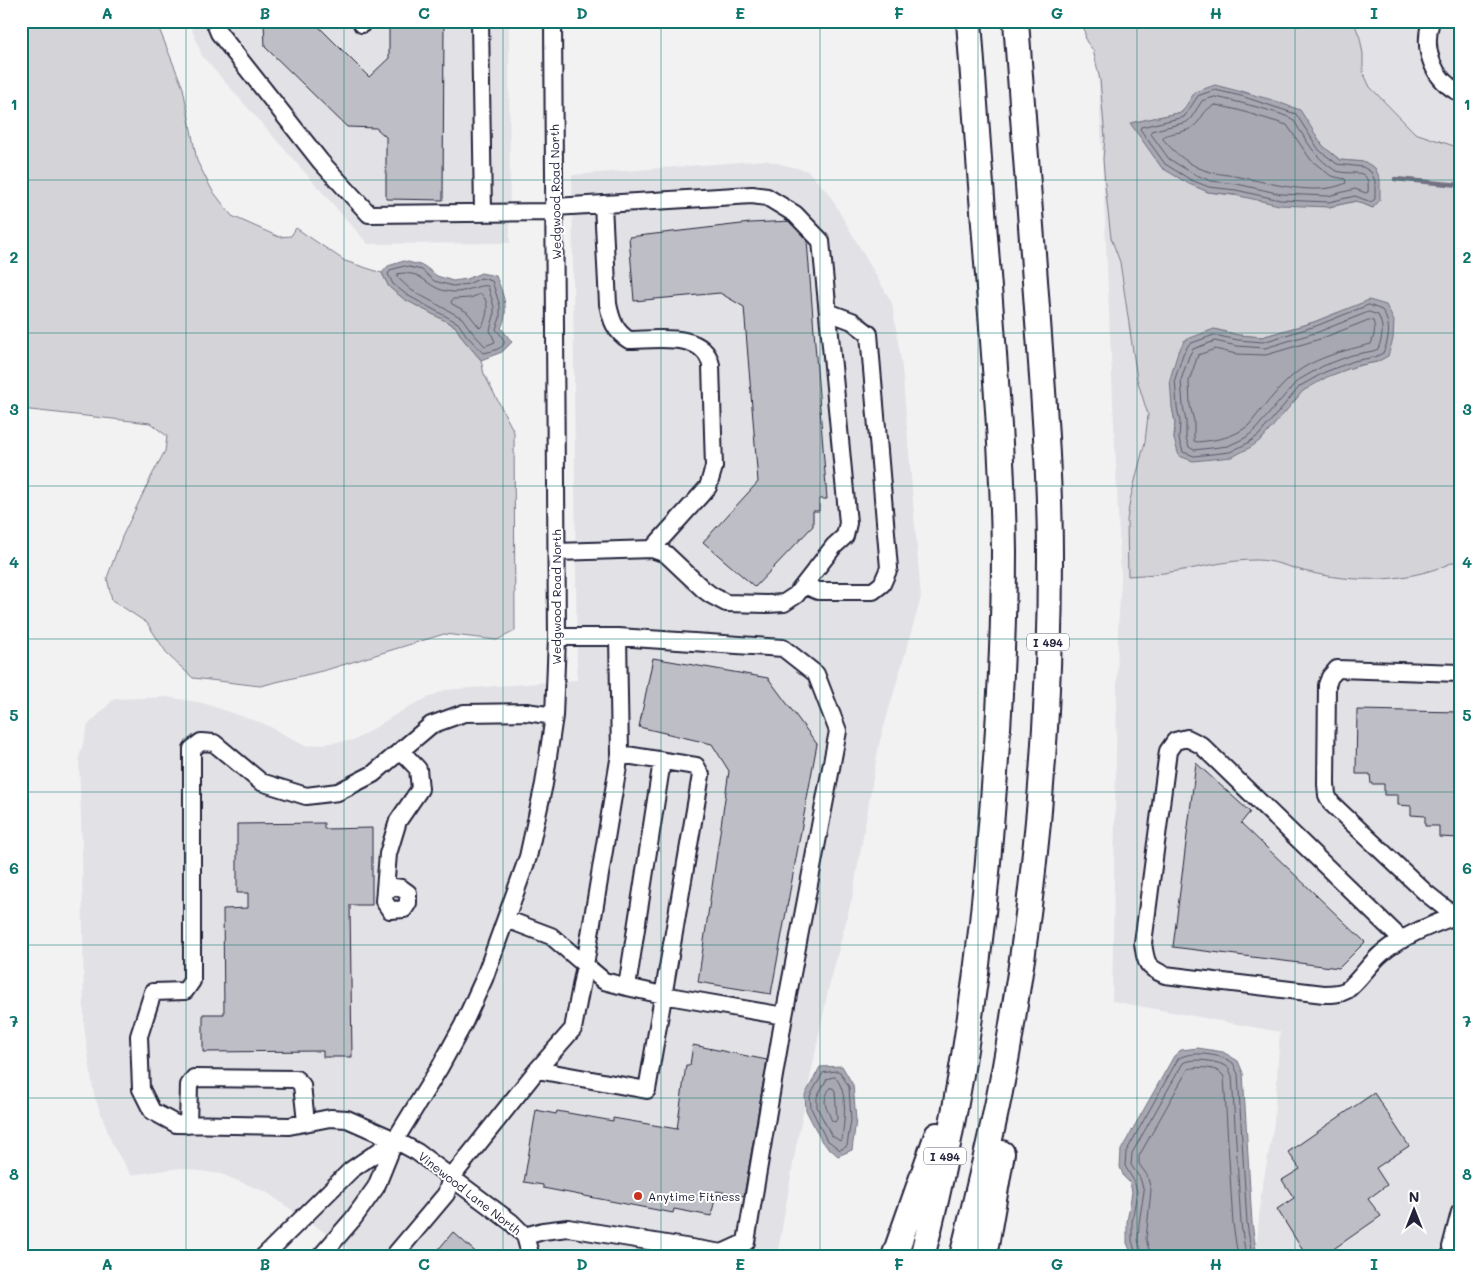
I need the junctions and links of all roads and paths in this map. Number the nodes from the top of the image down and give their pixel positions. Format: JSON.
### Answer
{"nodes":[{"id":1,"x":214,"y":21,"type":"edge"},
{"id":2,"x":480,"y":21,"type":"edge"},
{"id":3,"x":552,"y":21,"type":"edge"},
{"id":4,"x":969,"y":21,"type":"edge"},
{"id":5,"x":1016,"y":21,"type":"edge"},
{"id":6,"x":1430,"y":21,"type":"edge"},
{"id":7,"x":1460,"y":93,"type":"edge"},
{"id":8,"x":603,"y":204,"type":"junction"},
{"id":9,"x":555,"y":210,"type":"junction"},
{"id":10,"x":483,"y":212,"type":"junction"},
{"id":11,"x":828,"y":312,"type":"junction"},
{"id":12,"x":652,"y":549,"type":"junction"},
{"id":13,"x":557,"y":552,"type":"junction"},
{"id":14,"x":804,"y":585,"type":"junction"},
{"id":15,"x":557,"y":636,"type":"junction"},
{"id":16,"x":618,"y":636,"type":"junction"},
{"id":17,"x":1460,"y":674,"type":"edge"},
{"id":18,"x":554,"y":716,"type":"junction"},
{"id":19,"x":401,"y":751,"type":"junction"},
{"id":20,"x":620,"y":754,"type":"junction"},
{"id":21,"x":662,"y":761,"type":"junction"},
{"id":22,"x":1034,"y":863,"type":"junction"},
{"id":23,"x":386,"y":886,"type":"dead end"},
{"id":24,"x":1458,"y":916,"type":"edge"},
{"id":25,"x":506,"y":919,"type":"junction"},
{"id":26,"x":1402,"y":940,"type":"junction"},
{"id":27,"x":585,"y":965,"type":"junction"},
{"id":28,"x":628,"y":987,"type":"junction"},
{"id":29,"x":663,"y":995,"type":"junction"},
{"id":30,"x":784,"y":1016,"type":"junction"},
{"id":31,"x":964,"y":1055,"type":"junction"},
{"id":32,"x":537,"y":1070,"type":"junction"},
{"id":33,"x":306,"y":1122,"type":"junction"},
{"id":34,"x":188,"y":1125,"type":"junction"},
{"id":35,"x":394,"y":1140,"type":"junction"},
{"id":36,"x":452,"y":1178,"type":"junction"},
{"id":37,"x":1460,"y":1212,"type":"edge"},
{"id":38,"x":525,"y":1236,"type":"junction"},
{"id":39,"x":1452,"y":1249,"type":"edge"},
{"id":40,"x":263,"y":1257,"type":"edge"},
{"id":41,"x":320,"y":1257,"type":"edge"},
{"id":42,"x":393,"y":1257,"type":"edge"},
{"id":43,"x":531,"y":1257,"type":"edge"},
{"id":44,"x":894,"y":1257,"type":"edge"},
{"id":45,"x":922,"y":1257,"type":"edge"},
{"id":46,"x":962,"y":1257,"type":"edge"},
{"id":47,"x":984,"y":1257,"type":"edge"}],
"edges":[{"from":1,"to":10,"type":"street"},
{"from":2,"to":10,"type":"street"},
{"from":3,"to":9,"type":"street","name":"Wedgwood Road North"},
{"from":4,"to":31,"type":"highway","number":"I 494"},
{"from":5,"to":22,"type":"highway","number":"I 494"},
{"from":6,"to":7,"type":"street"},
{"from":8,"to":9,"type":"street"},
{"from":8,"to":11,"type":"street"},
{"from":8,"to":12,"type":"street"},
{"from":9,"to":10,"type":"street"},
{"from":9,"to":13,"type":"street","name":"Wedgwood Road North"},
{"from":11,"to":14,"type":"street"},
{"from":11,"to":14,"type":"street"},
{"from":12,"to":13,"type":"street"},
{"from":12,"to":14,"type":"street"},
{"from":13,"to":15,"type":"street","name":"Wedgwood Road North"},
{"from":15,"to":16,"type":"street"},
{"from":15,"to":18,"type":"street","name":"Wedgwood Road North"},
{"from":16,"to":20,"type":"street"},
{"from":16,"to":30,"type":"street"},
{"from":17,"to":24,"type":"street"},
{"from":18,"to":19,"type":"street"},
{"from":18,"to":25,"type":"street","name":"Wedgwood Road North"},
{"from":19,"to":23,"type":"street"},
{"from":19,"to":34,"type":"street","name":"Vinewood Lane North"},
{"from":20,"to":21,"type":"street"},
{"from":20,"to":27,"type":"street"},
{"from":21,"to":28,"type":"street"},
{"from":21,"to":29,"type":"street"},
{"from":22,"to":46,"type":"highway","number":"I 494"},
{"from":22,"to":47,"type":"highway"},
{"from":24,"to":26,"type":"street"},
{"from":25,"to":27,"type":"street"},
{"from":25,"to":35,"type":"street","name":"Wedgwood Road North"},
{"from":26,"to":26,"type":"street"},
{"from":27,"to":28,"type":"street"},
{"from":27,"to":32,"type":"street"},
{"from":28,"to":29,"type":"street"},
{"from":29,"to":30,"type":"street"},
{"from":29,"to":32,"type":"street"},
{"from":30,"to":38,"type":"street"},
{"from":31,"to":44,"type":"highway"},
{"from":31,"to":45,"type":"highway","number":"I 494"},
{"from":32,"to":36,"type":"street"},
{"from":33,"to":34,"type":"street","name":"Vinewood Lane North"},
{"from":33,"to":34,"type":"street"},
{"from":33,"to":35,"type":"street","name":"Vinewood Lane North"},
{"from":35,"to":36,"type":"street","name":"Vinewood Lane North"},
{"from":35,"to":40,"type":"street","name":"Wedgwood Road North"},
{"from":35,"to":41,"type":"street","name":"Wedgwood Road North"},
{"from":36,"to":38,"type":"street","name":"Vinewood Lane North"},
{"from":36,"to":42,"type":"street"},
{"from":37,"to":39,"type":"street"},
{"from":38,"to":43,"type":"street","name":"Vinewood Lane North"}]}
